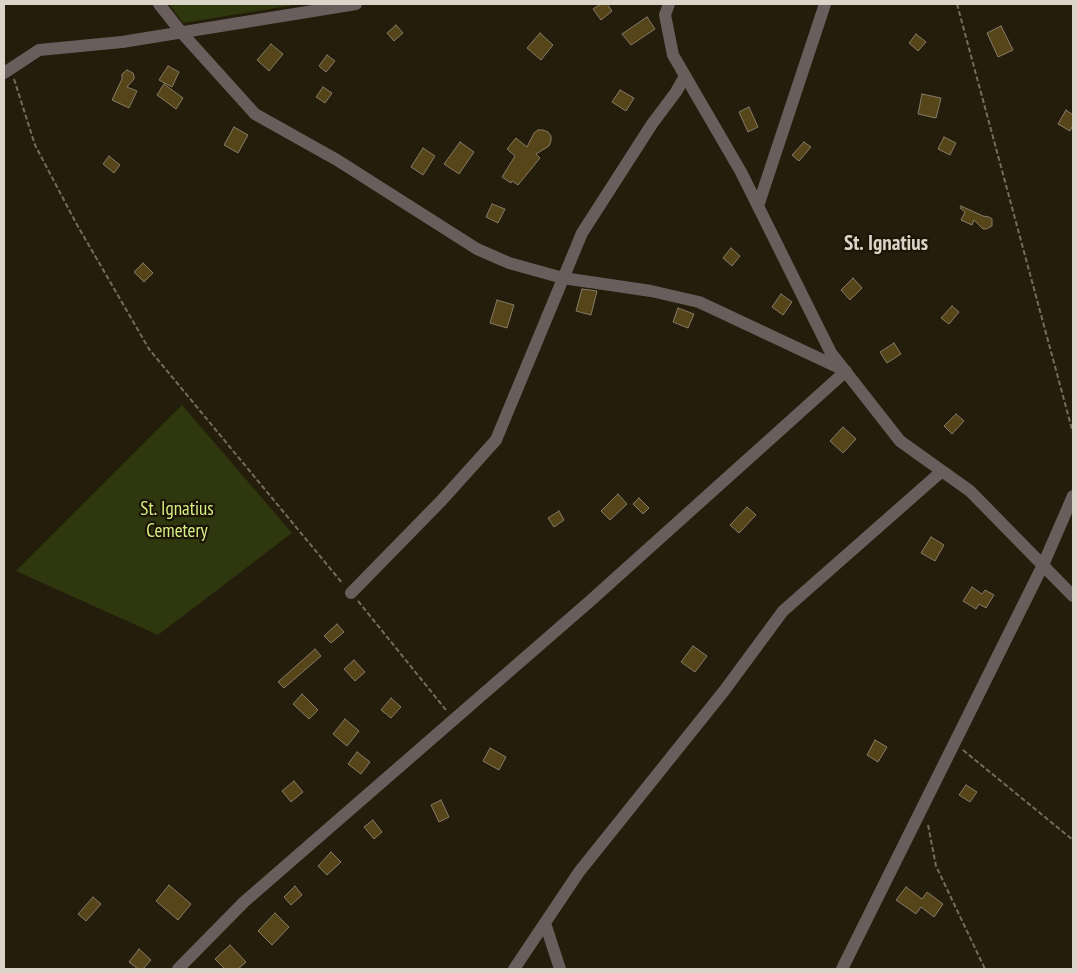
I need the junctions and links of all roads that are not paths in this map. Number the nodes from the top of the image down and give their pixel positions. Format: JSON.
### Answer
{"nodes":[{"id":1,"x":159,"y":4,"type":"edge"},
{"id":2,"x":356,"y":4,"type":"edge"},
{"id":3,"x":669,"y":4,"type":"edge"},
{"id":4,"x":824,"y":4,"type":"edge"},
{"id":5,"x":181,"y":32,"type":"junction"},
{"id":6,"x":7,"y":71,"type":"edge"},
{"id":7,"x":685,"y":76,"type":"junction"},
{"id":8,"x":758,"y":206,"type":"junction"},
{"id":9,"x":563,"y":278,"type":"junction"},
{"id":10,"x":846,"y":371,"type":"junction"},
{"id":11,"x":942,"y":471,"type":"junction"},
{"id":12,"x":1073,"y":496,"type":"edge"},
{"id":13,"x":1043,"y":566,"type":"junction"},
{"id":14,"x":351,"y":593,"type":"road end"},
{"id":15,"x":1073,"y":596,"type":"edge"},
{"id":16,"x":545,"y":923,"type":"junction"},
{"id":17,"x":178,"y":969,"type":"edge"},
{"id":18,"x":514,"y":969,"type":"edge"},
{"id":19,"x":560,"y":969,"type":"edge"},
{"id":20,"x":842,"y":969,"type":"edge"}],
"edges":[{"from":1,"to":5,"type":"street"},
{"from":2,"to":5,"type":"street"},
{"from":3,"to":7,"type":"street"},
{"from":4,"to":8,"type":"street"},
{"from":5,"to":6,"type":"street"},
{"from":5,"to":9,"type":"street"},
{"from":7,"to":8,"type":"street"},
{"from":7,"to":9,"type":"street"},
{"from":8,"to":10,"type":"street"},
{"from":9,"to":10,"type":"street"},
{"from":9,"to":14,"type":"street"},
{"from":10,"to":11,"type":"street"},
{"from":10,"to":17,"type":"street"},
{"from":11,"to":13,"type":"street"},
{"from":11,"to":16,"type":"street"},
{"from":12,"to":13,"type":"street"},
{"from":13,"to":15,"type":"street"},
{"from":13,"to":20,"type":"street"},
{"from":16,"to":18,"type":"street"},
{"from":16,"to":19,"type":"street"}]}
